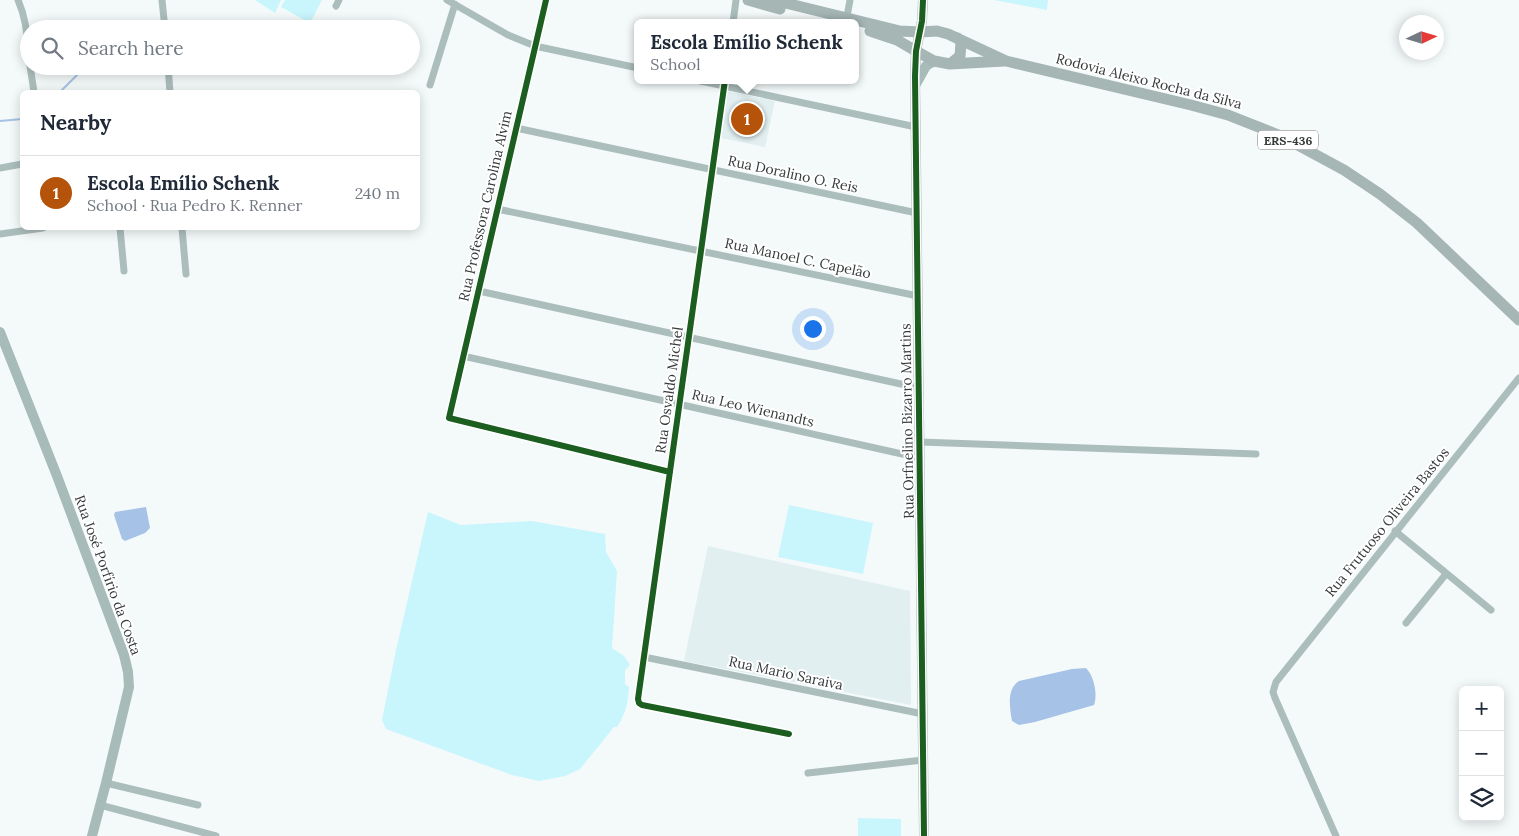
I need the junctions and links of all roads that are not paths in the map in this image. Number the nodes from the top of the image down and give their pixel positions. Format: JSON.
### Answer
{"nodes":[{"id":1,"x":18,"y":0,"type":"edge"},
{"id":2,"x":162,"y":0,"type":"edge"},
{"id":3,"x":447,"y":0,"type":"edge"},
{"id":4,"x":546,"y":0,"type":"edge"},
{"id":5,"x":736,"y":0,"type":"edge"},
{"id":6,"x":748,"y":0,"type":"edge"},
{"id":7,"x":772,"y":0,"type":"edge"},
{"id":8,"x":850,"y":0,"type":"edge"},
{"id":9,"x":923,"y":3,"type":"edge"},
{"id":10,"x":455,"y":4,"type":"junction"},
{"id":11,"x":734,"y":19,"type":"edge"},
{"id":12,"x":830,"y":19,"type":"edge"},
{"id":13,"x":836,"y":19,"type":"edge"},
{"id":14,"x":844,"y":19,"type":"edge"},
{"id":15,"x":25,"y":20,"type":"edge"},
{"id":16,"x":164,"y":20,"type":"edge"},
{"id":17,"x":859,"y":24,"type":"edge"},
{"id":18,"x":859,"y":28,"type":"edge"},
{"id":19,"x":937,"y":31,"type":"junction"},
{"id":20,"x":920,"y":32,"type":"junction"},
{"id":21,"x":958,"y":38,"type":"junction"},
{"id":22,"x":535,"y":46,"type":"junction"},
{"id":23,"x":916,"y":52,"type":"junction"},
{"id":24,"x":934,"y":61,"type":"junction"},
{"id":25,"x":1006,"y":61,"type":"junction"},
{"id":26,"x":950,"y":64,"type":"junction"},
{"id":27,"x":634,"y":67,"type":"edge"},
{"id":28,"x":31,"y":75,"type":"edge"},
{"id":29,"x":169,"y":75,"type":"edge"},
{"id":30,"x":724,"y":84,"type":"edge"},
{"id":31,"x":728,"y":84,"type":"edge"},
{"id":32,"x":430,"y":85,"type":"dead end"},
{"id":33,"x":916,"y":85,"type":"junction"},
{"id":34,"x":34,"y":90,"type":"edge"},
{"id":35,"x":170,"y":90,"type":"edge"},
{"id":36,"x":516,"y":128,"type":"junction"},
{"id":37,"x":916,"y":128,"type":"junction"},
{"id":38,"x":20,"y":164,"type":"edge"},
{"id":39,"x":0,"y":168,"type":"edge"},
{"id":40,"x":712,"y":169,"type":"junction"},
{"id":41,"x":497,"y":209,"type":"junction"},
{"id":42,"x":917,"y":213,"type":"junction"},
{"id":43,"x":29,"y":230,"type":"edge"},
{"id":44,"x":120,"y":230,"type":"edge"},
{"id":45,"x":182,"y":230,"type":"edge"},
{"id":46,"x":0,"y":234,"type":"edge"},
{"id":47,"x":701,"y":251,"type":"junction"},
{"id":48,"x":124,"y":271,"type":"dead end"},
{"id":49,"x":186,"y":274,"type":"dead end"},
{"id":50,"x":478,"y":290,"type":"junction"},
{"id":51,"x":918,"y":296,"type":"junction"},
{"id":52,"x":1519,"y":320,"type":"edge"},
{"id":53,"x":0,"y":332,"type":"edge"},
{"id":54,"x":689,"y":337,"type":"junction"},
{"id":55,"x":463,"y":356,"type":"junction"},
{"id":56,"x":1519,"y":378,"type":"edge"},
{"id":57,"x":919,"y":388,"type":"junction"},
{"id":58,"x":680,"y":404,"type":"junction"},
{"id":59,"x":920,"y":442,"type":"junction"},
{"id":60,"x":1256,"y":454,"type":"dead end"},
{"id":61,"x":920,"y":458,"type":"junction"},
{"id":62,"x":670,"y":472,"type":"junction"},
{"id":63,"x":1395,"y":531,"type":"junction"},
{"id":64,"x":1446,"y":574,"type":"junction"},
{"id":65,"x":1491,"y":610,"type":"dead end"},
{"id":66,"x":1406,"y":623,"type":"dead end"},
{"id":67,"x":644,"y":657,"type":"junction"},
{"id":68,"x":922,"y":714,"type":"junction"},
{"id":69,"x":790,"y":734,"type":"dead end"},
{"id":70,"x":923,"y":760,"type":"junction"},
{"id":71,"x":808,"y":773,"type":"dead end"},
{"id":72,"x":106,"y":783,"type":"junction"},
{"id":73,"x":100,"y":805,"type":"junction"},
{"id":74,"x":198,"y":805,"type":"dead end"},
{"id":75,"x":206,"y":835,"type":"edge"},
{"id":76,"x":92,"y":836,"type":"edge"},
{"id":77,"x":216,"y":836,"type":"edge"},
{"id":78,"x":924,"y":836,"type":"edge"},
{"id":79,"x":1336,"y":836,"type":"edge"}],
"edges":[{"from":1,"to":15,"type":"street"},
{"from":2,"to":16,"type":"street"},
{"from":3,"to":10,"type":"street"},
{"from":4,"to":22,"type":"street","name":"Rua Professora Carolina Alvim"},
{"from":5,"to":11,"type":"street"},
{"from":6,"to":12,"type":"main road","name":"Rodovia Aleixo Rocha da Silva","number":"ERS-436"},
{"from":7,"to":13,"type":"main road","name":"Rodovia Aleixo Rocha da Silva","number":"ERS-436"},
{"from":8,"to":14,"type":"street"},
{"from":9,"to":19,"type":"street","name":"Rua Orfnelino Bizarro Martins"},
{"from":9,"to":20,"type":"street","name":"Rua Orfnelino Bizarro Martins"},
{"from":10,"to":22,"type":"street"},
{"from":10,"to":32,"type":"street"},
{"from":17,"to":20,"type":"main road","name":"Rodovia Aleixo Rocha da Silva","number":"ERS-436"},
{"from":18,"to":23,"type":"main road","name":"Rodovia Aleixo Rocha da Silva","number":"ERS-436"},
{"from":19,"to":20,"type":"main road","name":"Rodovia Aleixo Rocha da Silva","number":"ERS-436"},
{"from":19,"to":21,"type":"main road","name":"Rodovia Aleixo Rocha da Silva","number":"ERS-436"},
{"from":20,"to":23,"type":"street","name":"Rua Orfnelino Bizarro Martins"},
{"from":21,"to":25,"type":"main road","name":"Rodovia Aleixo Rocha da Silva","number":"ERS-436"},
{"from":21,"to":26,"type":"main road"},
{"from":22,"to":27,"type":"street"},
{"from":22,"to":36,"type":"street","name":"Rua Professora Carolina Alvim"},
{"from":23,"to":24,"type":"main road","name":"Rodovia Aleixo Rocha da Silva","number":"ERS-436"},
{"from":23,"to":33,"type":"street","name":"Rua Orfnelino Bizarro Martins"},
{"from":24,"to":26,"type":"main road","name":"Rodovia Aleixo Rocha da Silva","number":"ERS-436"},
{"from":24,"to":33,"type":"street"},
{"from":25,"to":26,"type":"main road","name":"Rodovia Aleixo Rocha da Silva","number":"ERS-436"},
{"from":25,"to":52,"type":"main road","name":"Rodovia Aleixo Rocha da Silva","number":"ERS-436"},
{"from":28,"to":34,"type":"street"},
{"from":29,"to":35,"type":"street"},
{"from":30,"to":40,"type":"street","name":"Rua Osvaldo Michel"},
{"from":31,"to":37,"type":"street"},
{"from":33,"to":37,"type":"street","name":"Rua Orfnelino Bizarro Martins"},
{"from":36,"to":40,"type":"street","name":"Rua Doralino O. Reis"},
{"from":36,"to":41,"type":"street","name":"Rua Professora Carolina Alvim"},
{"from":37,"to":42,"type":"street","name":"Rua Orfnelino Bizarro Martins"},
{"from":38,"to":39,"type":"street"},
{"from":40,"to":42,"type":"street","name":"Rua Doralino O. Reis"},
{"from":40,"to":47,"type":"street","name":"Rua Osvaldo Michel"},
{"from":41,"to":47,"type":"street","name":"Rua Manoel C. Capelão"},
{"from":41,"to":50,"type":"street","name":"Rua Professora Carolina Alvim"},
{"from":42,"to":51,"type":"street","name":"Rua Orfnelino Bizarro Martins"},
{"from":43,"to":46,"type":"street"},
{"from":44,"to":48,"type":"street"},
{"from":45,"to":49,"type":"street"},
{"from":47,"to":51,"type":"street","name":"Rua Manoel C. Capelão"},
{"from":47,"to":54,"type":"street","name":"Rua Osvaldo Michel"},
{"from":50,"to":54,"type":"street"},
{"from":50,"to":55,"type":"street","name":"Rua Professora Carolina Alvim"},
{"from":51,"to":57,"type":"street","name":"Rua Orfnelino Bizarro Martins"},
{"from":53,"to":72,"type":"street","name":"Rua José Porfírio da Costa"},
{"from":54,"to":57,"type":"street"},
{"from":54,"to":58,"type":"street","name":"Rua Osvaldo Michel"},
{"from":55,"to":58,"type":"street","name":"Rua Leo Wienandts"},
{"from":55,"to":62,"type":"street","name":"Rua Professora Carolina Alvim"},
{"from":56,"to":63,"type":"street","name":"Rua Frutuoso Oliveira Bastos"},
{"from":57,"to":59,"type":"street","name":"Rua Orfnelino Bizarro Martins"},
{"from":58,"to":61,"type":"street","name":"Rua Leo Wienandts"},
{"from":58,"to":62,"type":"street","name":"Rua Osvaldo Michel"},
{"from":59,"to":60,"type":"street"},
{"from":59,"to":61,"type":"street","name":"Rua Orfnelino Bizarro Martins"},
{"from":61,"to":68,"type":"street","name":"Rua Orfnelino Bizarro Martins"},
{"from":62,"to":67,"type":"street","name":"Rua Osvaldo Michel"},
{"from":63,"to":64,"type":"street"},
{"from":63,"to":79,"type":"street","name":"Rua Frutuoso Oliveira Bastos"},
{"from":64,"to":65,"type":"street"},
{"from":64,"to":66,"type":"street"},
{"from":67,"to":68,"type":"street","name":"Rua Mario Saraiva"},
{"from":67,"to":69,"type":"street","name":"Rua Osvaldo Michel"},
{"from":68,"to":70,"type":"street","name":"Rua Orfnelino Bizarro Martins"},
{"from":70,"to":71,"type":"street"},
{"from":70,"to":78,"type":"street","name":"Rua Orfnelino Bizarro Martins"},
{"from":72,"to":73,"type":"street","name":"Rua José Porfírio da Costa"},
{"from":72,"to":74,"type":"street"},
{"from":73,"to":75,"type":"street"},
{"from":73,"to":76,"type":"street","name":"Rua José Porfírio da Costa"},
{"from":75,"to":77,"type":"street"}]}
